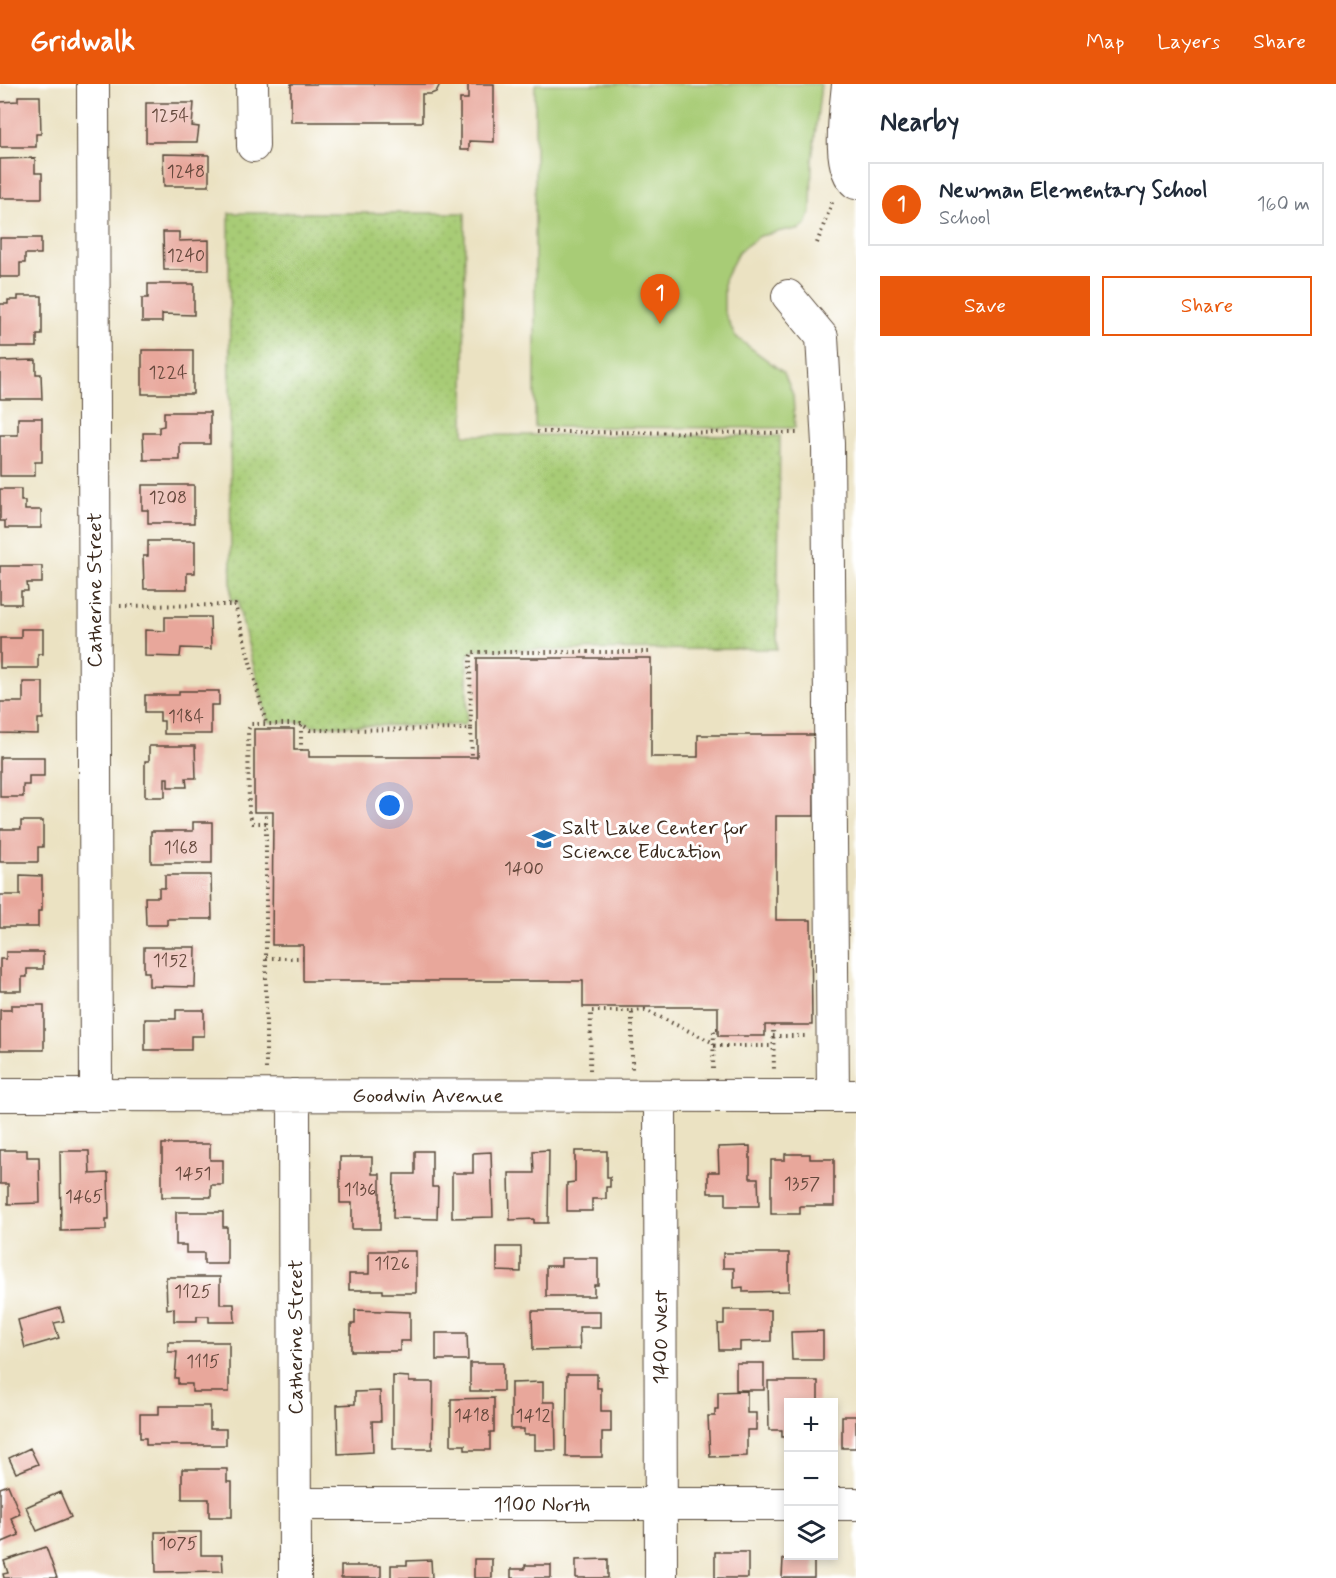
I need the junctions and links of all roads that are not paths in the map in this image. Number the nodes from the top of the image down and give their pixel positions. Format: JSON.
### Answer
{"nodes":[{"id":1,"x":93,"y":84,"type":"edge"},
{"id":2,"x":252,"y":84,"type":"edge"},
{"id":3,"x":848,"y":84,"type":"edge"},
{"id":4,"x":253,"y":146,"type":"dead end"},
{"id":5,"x":844,"y":192,"type":"edge"},
{"id":6,"x":788,"y":296,"type":"dead end"},
{"id":7,"x":0,"y":1095,"type":"edge"},
{"id":8,"x":96,"y":1095,"type":"junction"},
{"id":9,"x":294,"y":1095,"type":"junction"},
{"id":10,"x":660,"y":1096,"type":"junction"},
{"id":11,"x":845,"y":1096,"type":"edge"},
{"id":12,"x":295,"y":1504,"type":"junction"},
{"id":13,"x":661,"y":1504,"type":"junction"},
{"id":14,"x":784,"y":1504,"type":"edge"},
{"id":15,"x":838,"y":1504,"type":"edge"},
{"id":16,"x":856,"y":1504,"type":"edge"},
{"id":17,"x":296,"y":1578,"type":"edge"},
{"id":18,"x":661,"y":1578,"type":"edge"}],
"edges":[{"from":1,"to":8,"type":"street","name":"Catherine Street"},
{"from":2,"to":4,"type":"street"},
{"from":3,"to":5,"type":"street"},
{"from":6,"to":11,"type":"street"},
{"from":7,"to":8,"type":"street","name":"Goodwin Avenue"},
{"from":8,"to":9,"type":"street","name":"Goodwin Avenue"},
{"from":9,"to":10,"type":"street","name":"Goodwin Avenue"},
{"from":9,"to":12,"type":"street","name":"Catherine Street"},
{"from":10,"to":11,"type":"street","name":"Goodwin Avenue"},
{"from":10,"to":13,"type":"street","name":"1400 West"},
{"from":12,"to":13,"type":"street","name":"1100 North"},
{"from":12,"to":17,"type":"street","name":"Catherine Street"},
{"from":13,"to":14,"type":"street","name":"1100 North"},
{"from":13,"to":18,"type":"street","name":"1400 West"},
{"from":15,"to":16,"type":"street"}]}
